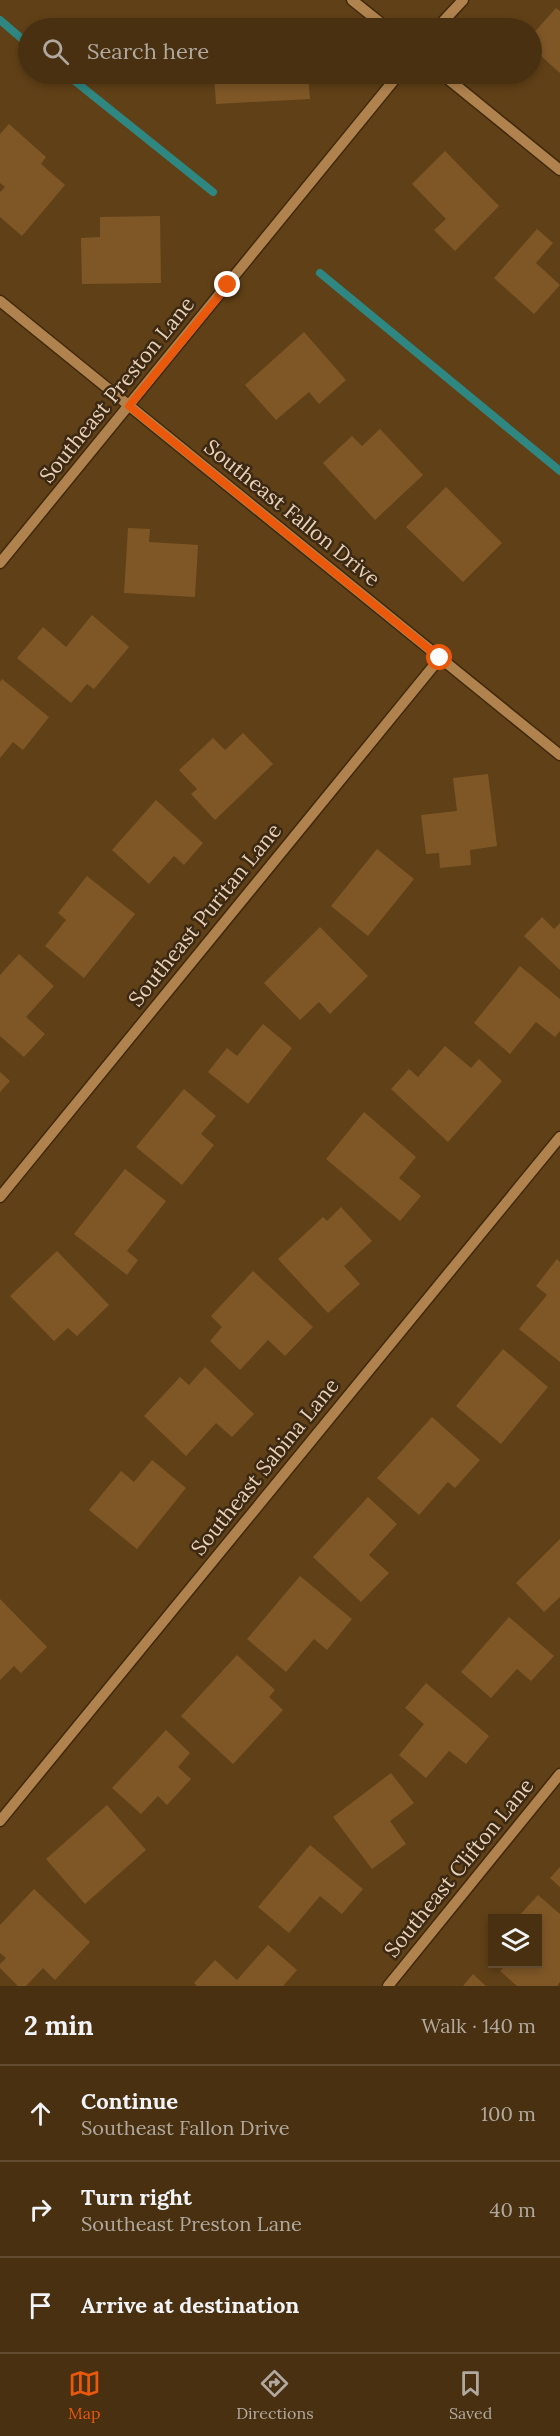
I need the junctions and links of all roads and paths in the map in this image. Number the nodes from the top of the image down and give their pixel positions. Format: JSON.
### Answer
{"nodes":[{"id":1,"x":352,"y":0,"type":"edge"},
{"id":2,"x":463,"y":0,"type":"edge"},
{"id":3,"x":374,"y":18,"type":"edge"},
{"id":4,"x":446,"y":18,"type":"edge"},
{"id":5,"x":391,"y":84,"type":"edge"},
{"id":6,"x":454,"y":84,"type":"edge"},
{"id":7,"x":560,"y":170,"type":"edge"},
{"id":8,"x":0,"y":301,"type":"edge"},
{"id":9,"x":129,"y":406,"type":"junction"},
{"id":10,"x":0,"y":563,"type":"edge"},
{"id":11,"x":440,"y":658,"type":"junction"},
{"id":12,"x":560,"y":755,"type":"edge"},
{"id":13,"x":560,"y":1137,"type":"edge"},
{"id":14,"x":0,"y":1197,"type":"edge"},
{"id":15,"x":560,"y":1774,"type":"edge"},
{"id":16,"x":0,"y":1821,"type":"edge"},
{"id":17,"x":388,"y":1986,"type":"edge"}],
"edges":[{"from":1,"to":3,"type":"street"},
{"from":2,"to":4,"type":"street"},
{"from":5,"to":9,"type":"street","name":"Southeast Preston Lane"},
{"from":6,"to":7,"type":"street"},
{"from":8,"to":9,"type":"street","name":"Southeast Fallon Drive"},
{"from":9,"to":10,"type":"street","name":"Southeast Preston Lane"},
{"from":9,"to":11,"type":"street","name":"Southeast Fallon Drive"},
{"from":11,"to":12,"type":"street","name":"Southeast Fallon Drive"},
{"from":11,"to":14,"type":"street","name":"Southeast Puritan Lane"},
{"from":13,"to":16,"type":"street","name":"Southeast Sabina Lane"},
{"from":15,"to":17,"type":"street","name":"Southeast Clifton Lane"}]}
